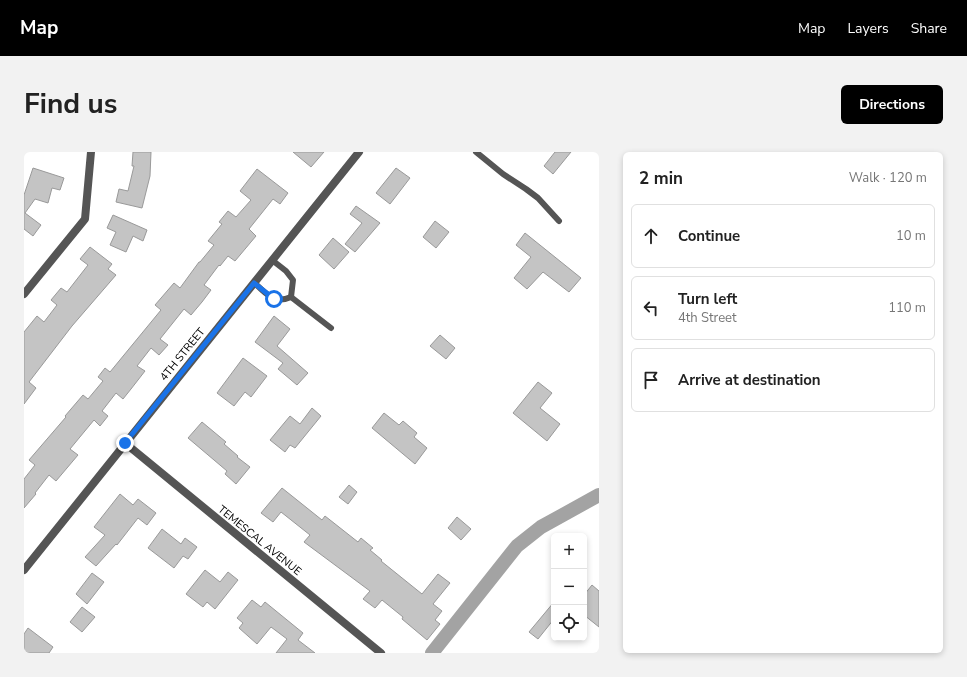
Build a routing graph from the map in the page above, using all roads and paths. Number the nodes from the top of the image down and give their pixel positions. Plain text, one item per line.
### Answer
1 (91, 152) edge
2 (359, 152) edge
3 (476, 152) edge
4 (559, 221) dead end
5 (272, 260) junction
6 (254, 283) junction
7 (24, 294) edge
8 (291, 297) junction
9 (331, 328) dead end
10 (125, 443) junction
11 (24, 570) edge
12 (381, 653) edge

1 - 7 street
2 - 5 street, 4TH STREET
3 - 4 lane
5 - 6 street, 4TH STREET
5 - 8 lane
6 - 8 lane
6 - 10 street, 4TH STREET
8 - 9 lane
10 - 11 street, 4TH STREET
10 - 12 street, TEMESCAL AVENUE

